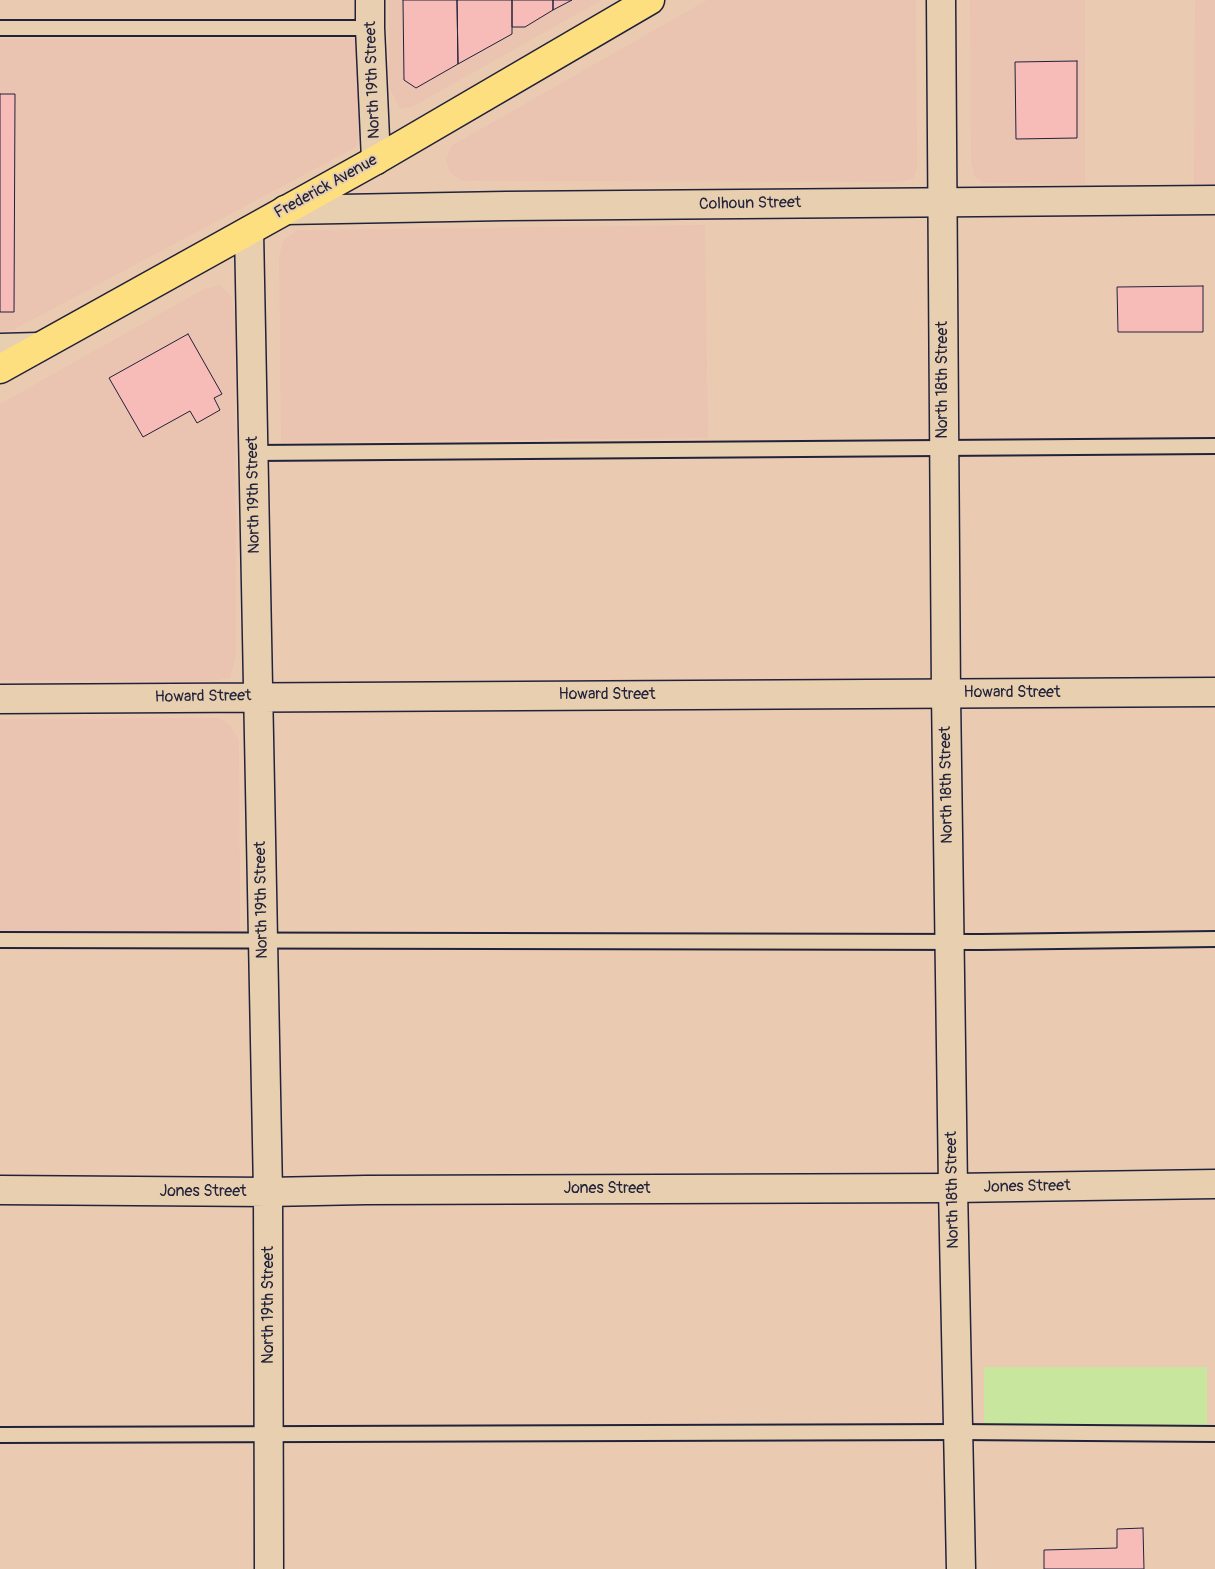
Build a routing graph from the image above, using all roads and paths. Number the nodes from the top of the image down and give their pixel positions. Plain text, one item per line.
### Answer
1 (370, 0) edge
2 (650, 0) edge
3 (940, 0) edge
4 (0, 28) edge
5 (370, 28) junction
6 (376, 160) junction
7 (1215, 200) edge
8 (941, 202) junction
9 (285, 210) junction
10 (250, 231) junction
11 (0, 348) edge
12 (38, 348) junction
13 (0, 369) edge
14 (1215, 446) edge
15 (943, 449) junction
16 (253, 453) junction
17 (1215, 692) edge
18 (946, 694) junction
19 (259, 696) junction
20 (0, 699) edge
21 (1215, 939) edge
22 (0, 940) edge
23 (262, 941) junction
24 (950, 941) junction
25 (1215, 1184) edge
26 (953, 1188) junction
27 (0, 1190) edge
28 (268, 1192) junction
29 (959, 1432) junction
30 (269, 1434) junction
31 (1215, 1434) edge
32 (0, 1435) edge
33 (269, 1569) edge
34 (961, 1569) edge

1 - 5 street, North 19th Street
2 - 6 main road, Frederick Avenue
3 - 8 street, North 18th Street
4 - 5 lane
5 - 6 street, North 19th Street
6 - 9 main road, Frederick Avenue
7 - 8 street, Colhoun Street
8 - 9 street, Colhoun Street
8 - 15 street, North 18th Street
9 - 10 main road, Frederick Avenue
10 - 12 main road, Frederick Avenue
10 - 16 street, North 19th Street
11 - 12 street
12 - 13 main road, Frederick Avenue
14 - 15 lane
15 - 16 lane
15 - 18 street, North 18th Street
16 - 19 street, North 19th Street
17 - 18 street, Howard Street
18 - 19 street, Howard Street
18 - 24 street, North 18th Street
19 - 20 street, Howard Street
19 - 23 street, North 19th Street
21 - 24 lane
22 - 23 lane
23 - 24 lane
23 - 28 street, North 19th Street
24 - 26 street, North 18th Street
25 - 26 street, Jones Street
26 - 28 street, Jones Street
26 - 29 street, North 18th Street
27 - 28 street, Jones Street
28 - 30 street, North 19th Street
29 - 30 lane
29 - 31 lane
29 - 34 street, North 18th Street
30 - 32 lane
30 - 33 street, North 19th Street

